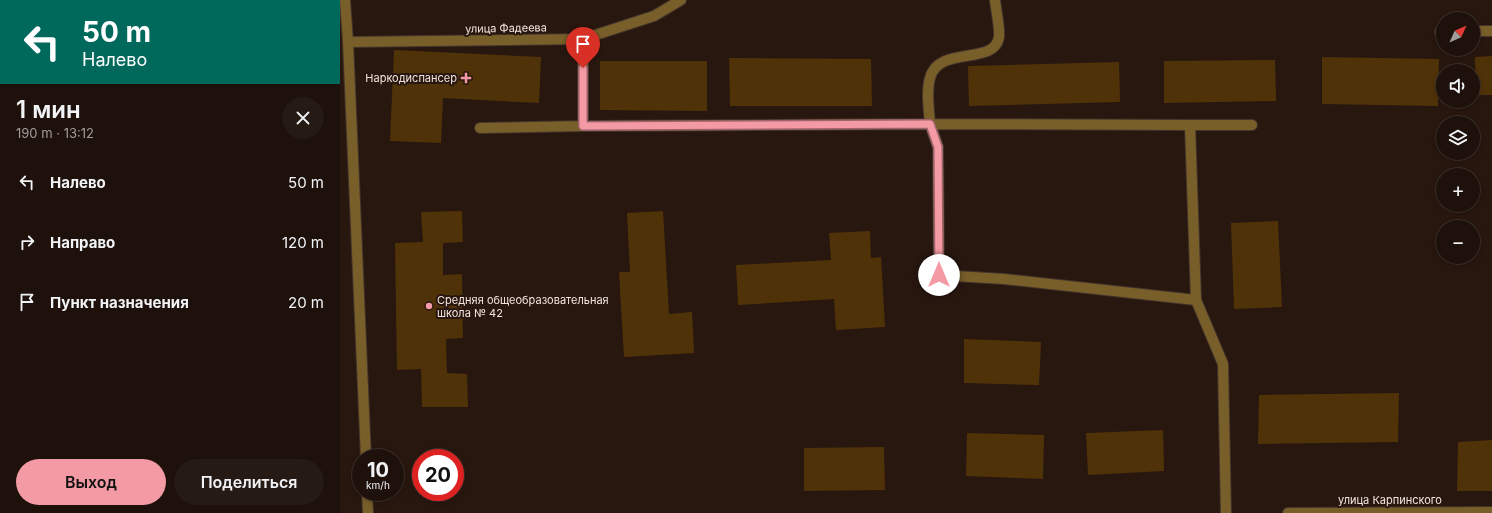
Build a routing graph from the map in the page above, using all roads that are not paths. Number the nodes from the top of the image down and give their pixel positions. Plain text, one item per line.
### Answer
1 (345, 0) edge
2 (681, 0) edge
3 (995, 0) edge
4 (1480, 31) edge
5 (1492, 31) edge
6 (583, 39) junction
7 (348, 42) junction
8 (930, 124) junction
9 (1190, 125) junction
10 (1252, 125) dead end
11 (583, 126) junction
12 (480, 128) dead end
13 (1196, 300) junction
14 (366, 449) edge
15 (367, 501) edge
16 (1492, 512) edge
17 (368, 513) edge
18 (1226, 513) edge
19 (1288, 513) edge

1 - 7 street
2 - 6 street, улица Фадеева
3 - 8 street
4 - 5 street
6 - 7 street, улица Фадеева
6 - 11 street
7 - 14 street
8 - 9 street
8 - 11 street
8 - 13 street
9 - 10 street
9 - 13 street
11 - 12 street
13 - 18 street
15 - 17 street
16 - 19 street, улица Карпинского

